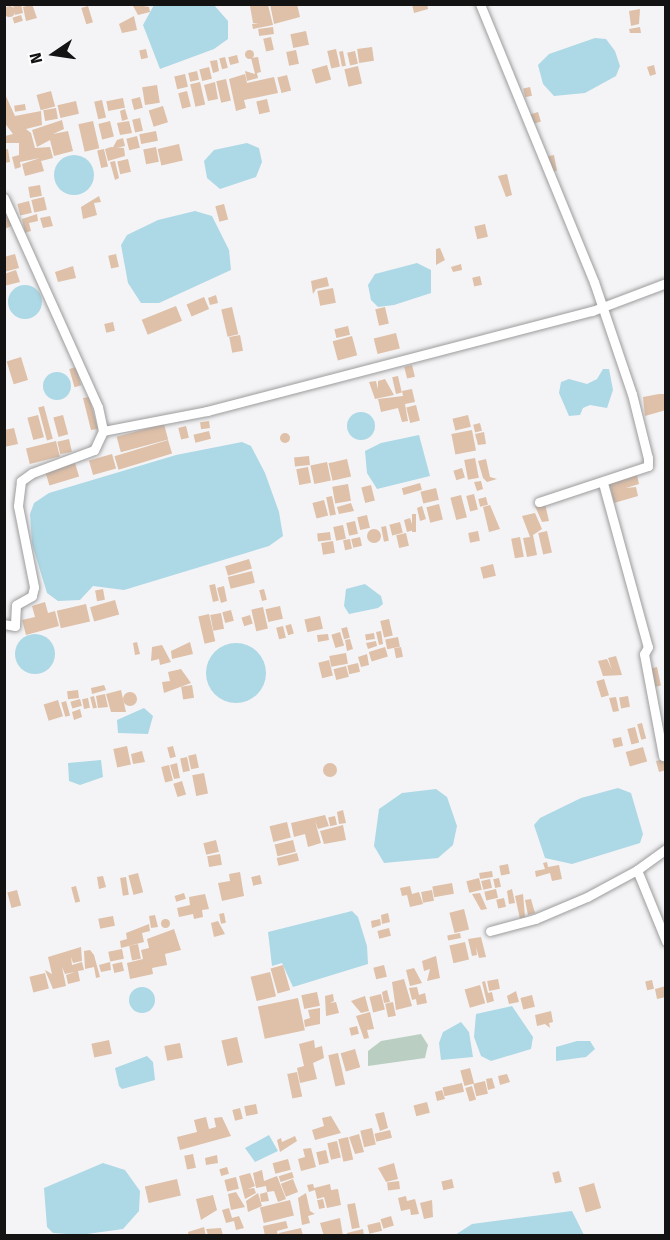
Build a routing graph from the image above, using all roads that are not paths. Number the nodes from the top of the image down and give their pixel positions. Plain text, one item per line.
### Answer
1 (480, 4) edge
2 (4, 198) edge
3 (666, 283) edge
4 (602, 308) junction
5 (104, 431) junction
6 (603, 483) junction
7 (539, 502) dead end
8 (4, 624) edge
9 (663, 756) dead end
10 (666, 849) edge
11 (637, 870) junction
12 (490, 931) dead end
13 (666, 941) edge

1 - 4 street
2 - 5 street
3 - 4 street
4 - 5 street
4 - 6 street
5 - 8 street
6 - 7 street
6 - 9 street
10 - 11 street
11 - 12 street
11 - 13 street

